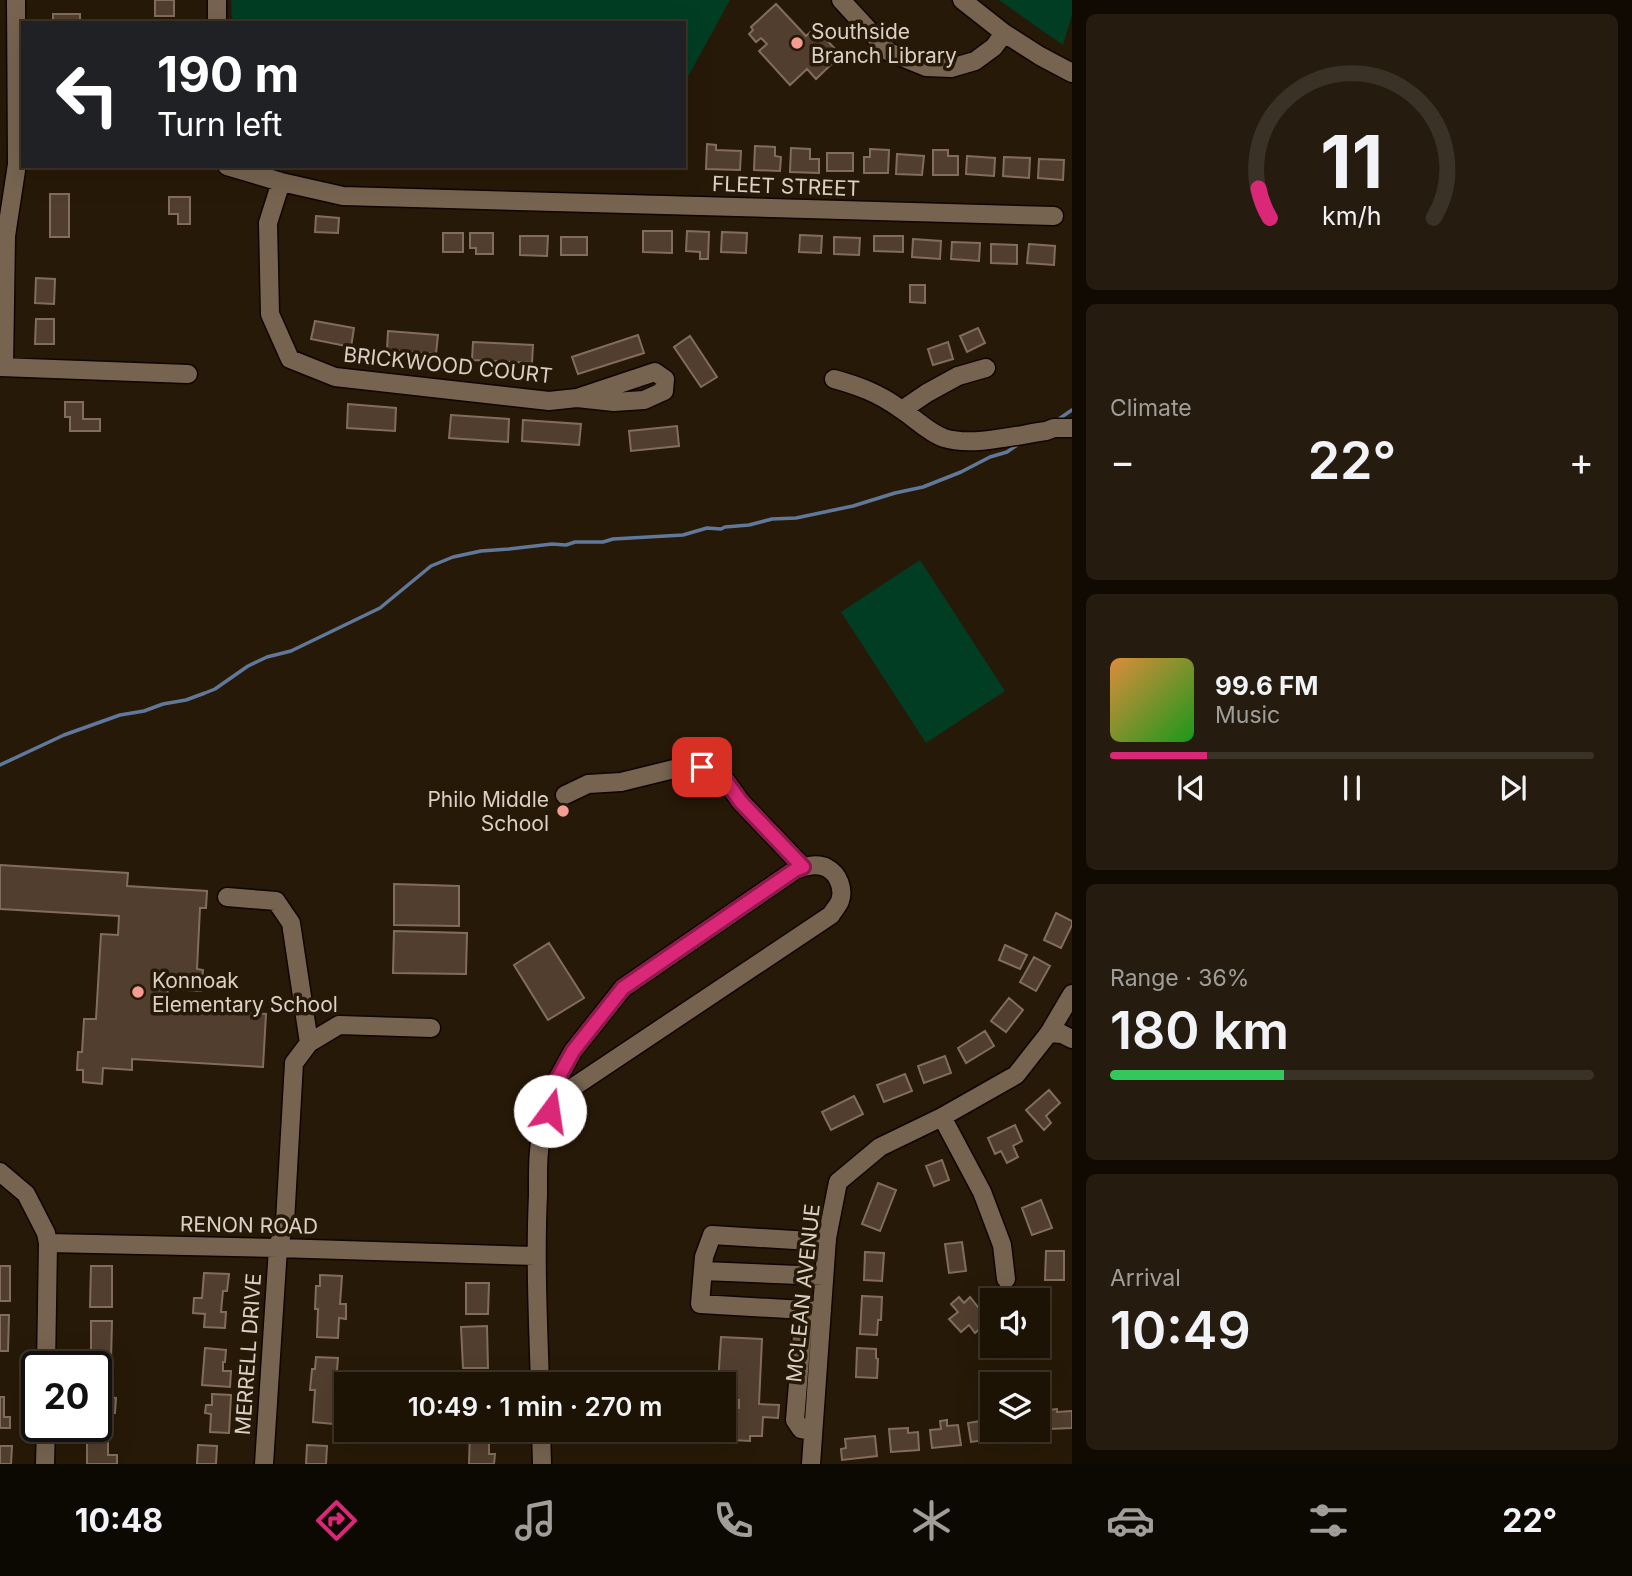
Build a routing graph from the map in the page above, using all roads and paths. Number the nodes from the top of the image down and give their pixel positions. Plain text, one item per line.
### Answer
1 (16, 0) edge
2 (217, 0) edge
3 (841, 0) edge
4 (962, 0) edge
5 (217, 21) edge
6 (1004, 33) junction
7 (1072, 73) edge
8 (20, 164) edge
9 (234, 168) edge
10 (281, 182) junction
11 (1054, 216) dead end
12 (2, 367) edge
13 (986, 368) dead end
14 (188, 374) dead end
15 (834, 379) dead end
16 (577, 398) dead end
17 (902, 410) junction
18 (1072, 428) edge
19 (565, 795) dead end
20 (803, 867) junction
21 (227, 897) dead end
22 (1072, 994) edge
23 (431, 1028) dead end
24 (1049, 1033) junction
25 (1072, 1039) edge
26 (310, 1042) junction
27 (550, 1111) junction
28 (942, 1117) junction
29 (0, 1172) edge
30 (827, 1242) junction
31 (47, 1243) junction
32 (278, 1248) junction
33 (536, 1256) junction
34 (703, 1271) junction
35 (824, 1276) junction
36 (1006, 1279) dead end
37 (813, 1310) junction
38 (46, 1351) edge
39 (540, 1372) edge
40 (46, 1442) edge
41 (541, 1442) edge
42 (46, 1464) edge
43 (264, 1464) edge
44 (542, 1464) edge
45 (811, 1464) edge

1 - 8 street
2 - 5 street
3 - 6 street
4 - 6 street
6 - 7 street
8 - 12 street
9 - 10 street, FLEET STREET
10 - 11 street, FLEET STREET
10 - 16 street, BRICKWOOD COURT
12 - 14 street
13 - 17 street
15 - 17 street
17 - 18 street
19 - 20 street
20 - 27 street
20 - 27 street
21 - 26 street
22 - 24 street, MCLEAN AVENUE
23 - 26 street
24 - 25 street
24 - 28 street, MCLEAN AVENUE
26 - 32 street, MERRELL DRIVE
27 - 33 street
28 - 30 street, MCLEAN AVENUE
28 - 36 street
29 - 31 street
30 - 34 street
30 - 35 street, MCLEAN AVENUE
31 - 32 street, RENON ROAD
31 - 38 street
32 - 33 street, RENON ROAD
32 - 43 street, MERRELL DRIVE
33 - 39 street
34 - 35 street
34 - 37 street
35 - 37 street, MCLEAN AVENUE
37 - 45 street, MCLEAN AVENUE
40 - 42 street
41 - 44 street

